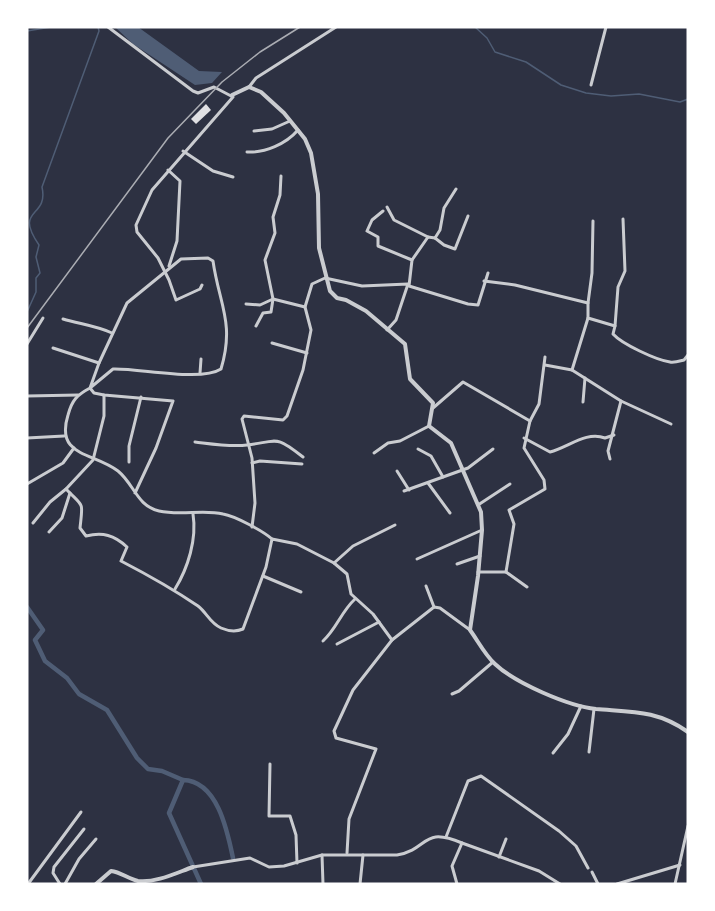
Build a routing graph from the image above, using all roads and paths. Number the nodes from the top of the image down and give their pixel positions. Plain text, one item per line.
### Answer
1 (108, 27) edge
2 (336, 27) edge
3 (606, 27) edge
4 (591, 85) dead end
5 (249, 87) junction
6 (232, 95) junction
7 (290, 121) junction
8 (298, 130) junction
9 (254, 131) dead end
10 (183, 151) junction
11 (247, 152) dead end
12 (168, 170) junction
13 (281, 176) dead end
14 (233, 177) dead end
15 (456, 189) dead end
16 (387, 207) dead end
17 (383, 211) dead end
18 (468, 216) dead end
19 (623, 219) dead end
20 (593, 221) dead end
21 (428, 237) junction
22 (435, 238) junction
23 (412, 260) junction
24 (169, 266) junction
25 (163, 272) junction
26 (488, 273) dead end
27 (325, 278) junction
28 (484, 281) junction
29 (408, 284) junction
30 (202, 285) dead end
31 (273, 299) junction
32 (588, 303) junction
33 (246, 304) dead end
34 (305, 307) junction
35 (43, 318) dead end
36 (588, 318) junction
37 (63, 319) dead end
38 (256, 326) dead end
39 (615, 326) junction
40 (387, 331) junction
41 (112, 333) junction
42 (272, 343) dead end
43 (27, 344) edge
44 (53, 348) dead end
45 (307, 353) junction
46 (688, 355) edge
47 (545, 357) dead end
48 (201, 358) dead end
49 (99, 363) junction
50 (545, 365) junction
51 (572, 370) junction
52 (200, 373) junction
53 (585, 378) junction
54 (90, 388) junction
55 (78, 395) junction
56 (104, 395) junction
57 (27, 396) edge
58 (141, 397) junction
59 (621, 401) junction
60 (584, 402) dead end
61 (433, 408) junction
62 (530, 422) junction
63 (671, 424) dead end
64 (429, 426) junction
65 (614, 435) junction
66 (64, 436) junction
67 (27, 438) edge
68 (525, 438) junction
69 (195, 442) dead end
70 (248, 445) junction
71 (74, 448) junction
72 (418, 449) dead end
73 (493, 449) dead end
74 (374, 453) dead end
75 (303, 457) dead end
76 (610, 459) dead end
77 (93, 460) junction
78 (129, 462) dead end
79 (252, 464) junction
80 (302, 464) dead end
81 (462, 470) junction
82 (397, 471) dead end
83 (443, 477) junction
84 (428, 483) junction
85 (27, 484) edge
86 (510, 484) dead end
87 (66, 489) junction
88 (409, 490) junction
89 (404, 491) dead end
90 (70, 493) junction
91 (135, 494) junction
92 (478, 505) junction
93 (450, 513) dead end
94 (193, 514) junction
95 (33, 523) dead end
96 (395, 525) dead end
97 (252, 527) junction
98 (482, 530) junction
99 (49, 532) dead end
100 (272, 539) junction
101 (480, 556) junction
102 (417, 559) dead end
103 (334, 562) junction
104 (457, 564) dead end
105 (478, 572) junction
106 (506, 572) junction
107 (263, 576) junction
108 (426, 585) dead end
109 (527, 587) dead end
110 (173, 589) junction
111 (301, 592) dead end
112 (355, 599) junction
113 (434, 607) junction
114 (379, 622) junction
115 (470, 630) junction
116 (392, 640) junction
117 (323, 641) dead end
118 (337, 644) dead end
119 (493, 662) junction
120 (452, 694) dead end
121 (581, 706) junction
122 (594, 709) junction
123 (688, 732) edge
124 (590, 752) dead end
125 (552, 753) dead end
126 (270, 764) dead end
127 (81, 813) dead end
128 (688, 826) edge
129 (84, 829) dead end
130 (446, 837) junction
131 (96, 839) dead end
132 (506, 839) dead end
133 (462, 843) junction
134 (347, 853) junction
135 (322, 855) junction
136 (363, 855) junction
137 (499, 857) junction
138 (297, 863) junction
139 (681, 865) junction
140 (193, 867) joint
141 (588, 868) dead end
142 (592, 872) dead end
143 (596, 883) edge
144 (28, 884) edge
145 (60, 884) edge
146 (65, 884) edge
147 (96, 884) edge
148 (323, 884) edge
149 (360, 884) edge
150 (457, 884) edge
151 (560, 884) edge
152 (617, 884) edge
153 (675, 884) edge

1 - 6 street
2 - 5 street
3 - 4 street
5 - 6 street
5 - 7 street
6 - 10 street
7 - 8 street
7 - 9 street
8 - 11 street
8 - 27 street
10 - 12 street
10 - 14 street
12 - 24 street
12 - 25 street
13 - 31 street
15 - 22 street
16 - 21 street
17 - 23 street
18 - 22 street
19 - 39 street
20 - 32 street
21 - 22 street
21 - 23 street
23 - 29 street
24 - 25 street
24 - 52 street
25 - 30 street
25 - 41 street
26 - 28 street
27 - 29 street
27 - 34 street
27 - 40 street
28 - 29 street
28 - 32 street
29 - 40 street
31 - 33 street
31 - 34 street
31 - 38 street
32 - 36 street
34 - 45 street
35 - 43 street
36 - 39 street
36 - 51 street
37 - 41 street
39 - 46 street
40 - 61 street
41 - 49 street
42 - 45 street
44 - 49 street
45 - 70 street
47 - 50 street
48 - 52 street
49 - 54 street
50 - 51 street
50 - 62 street
51 - 53 street
52 - 54 street
53 - 59 street
53 - 60 street
54 - 55 street
54 - 56 street
55 - 57 street
55 - 66 street
56 - 58 street
56 - 77 street
58 - 78 street
58 - 91 street
59 - 63 street
59 - 65 street
61 - 62 street
61 - 64 street
62 - 68 street
64 - 74 street
64 - 81 street
65 - 68 street
65 - 76 street
66 - 67 street
66 - 71 street
68 - 106 street
69 - 70 street
70 - 75 street
70 - 79 street
71 - 77 street
71 - 85 street
72 - 83 street
73 - 81 street
77 - 87 street
77 - 91 street
79 - 80 street
79 - 97 street
81 - 83 street
81 - 92 street
82 - 88 street
83 - 84 street
84 - 88 street
84 - 93 street
86 - 92 street
87 - 90 street
87 - 95 street
88 - 89 street
90 - 99 street
90 - 110 street
91 - 94 street
92 - 98 street
94 - 97 street
94 - 110 street
96 - 103 street
97 - 100 street
98 - 101 street
98 - 102 street
100 - 103 street
100 - 107 street
101 - 104 street
101 - 105 street
103 - 112 street
105 - 106 street
105 - 115 street
106 - 109 street
107 - 110 street
107 - 111 street
108 - 113 street
112 - 114 street
112 - 117 street
113 - 115 street
113 - 116 street
114 - 116 street
114 - 118 street
115 - 119 street
116 - 134 street
119 - 120 street
119 - 121 street
121 - 122 street
121 - 125 street
122 - 123 street
122 - 124 street
126 - 138 street
127 - 144 street
128 - 139 street
129 - 145 street
130 - 133 street
130 - 136 street
130 - 141 street
131 - 146 street
132 - 137 street
133 - 137 street
133 - 150 street
134 - 135 street
134 - 136 street
135 - 138 street
135 - 148 street
136 - 149 street
137 - 151 street
138 - 140 street
139 - 152 street
139 - 153 street
140 - 147 street
142 - 143 street

